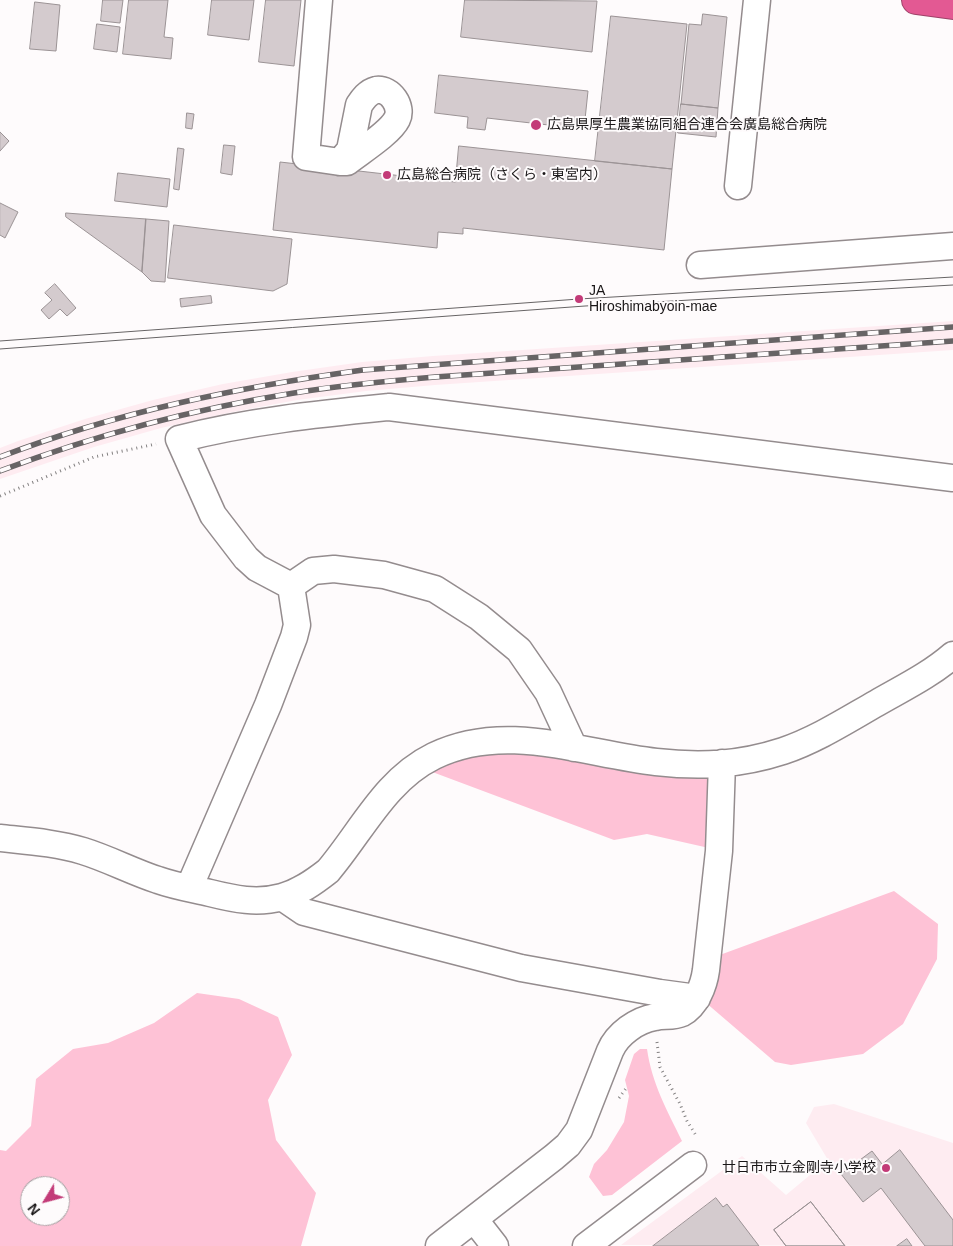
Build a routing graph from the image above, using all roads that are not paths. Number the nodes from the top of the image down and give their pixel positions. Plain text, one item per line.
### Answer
1 (319, 0) edge
2 (757, 0) edge
3 (916, 0) edge
4 (953, 5) edge
5 (340, 162) dead end
6 (738, 186) dead end
7 (953, 246) edge
8 (700, 265) dead end
9 (953, 478) edge
10 (291, 586) junction
11 (953, 654) edge
12 (574, 748) junction
13 (722, 763) junction
14 (0, 838) edge
15 (189, 888) junction
16 (282, 897) junction
17 (696, 998) junction
18 (693, 1165) dead end
19 (474, 1219) junction
20 (595, 1243) edge
21 (439, 1246) edge
22 (495, 1246) edge

1 - 5 street
2 - 6 street
3 - 4 highway
7 - 8 street
9 - 10 street
10 - 12 street
10 - 15 street
11 - 13 street
12 - 13 street
12 - 16 street
13 - 17 street
14 - 15 street
15 - 16 street
16 - 17 street
17 - 19 street
18 - 20 street
19 - 21 street
19 - 22 street

